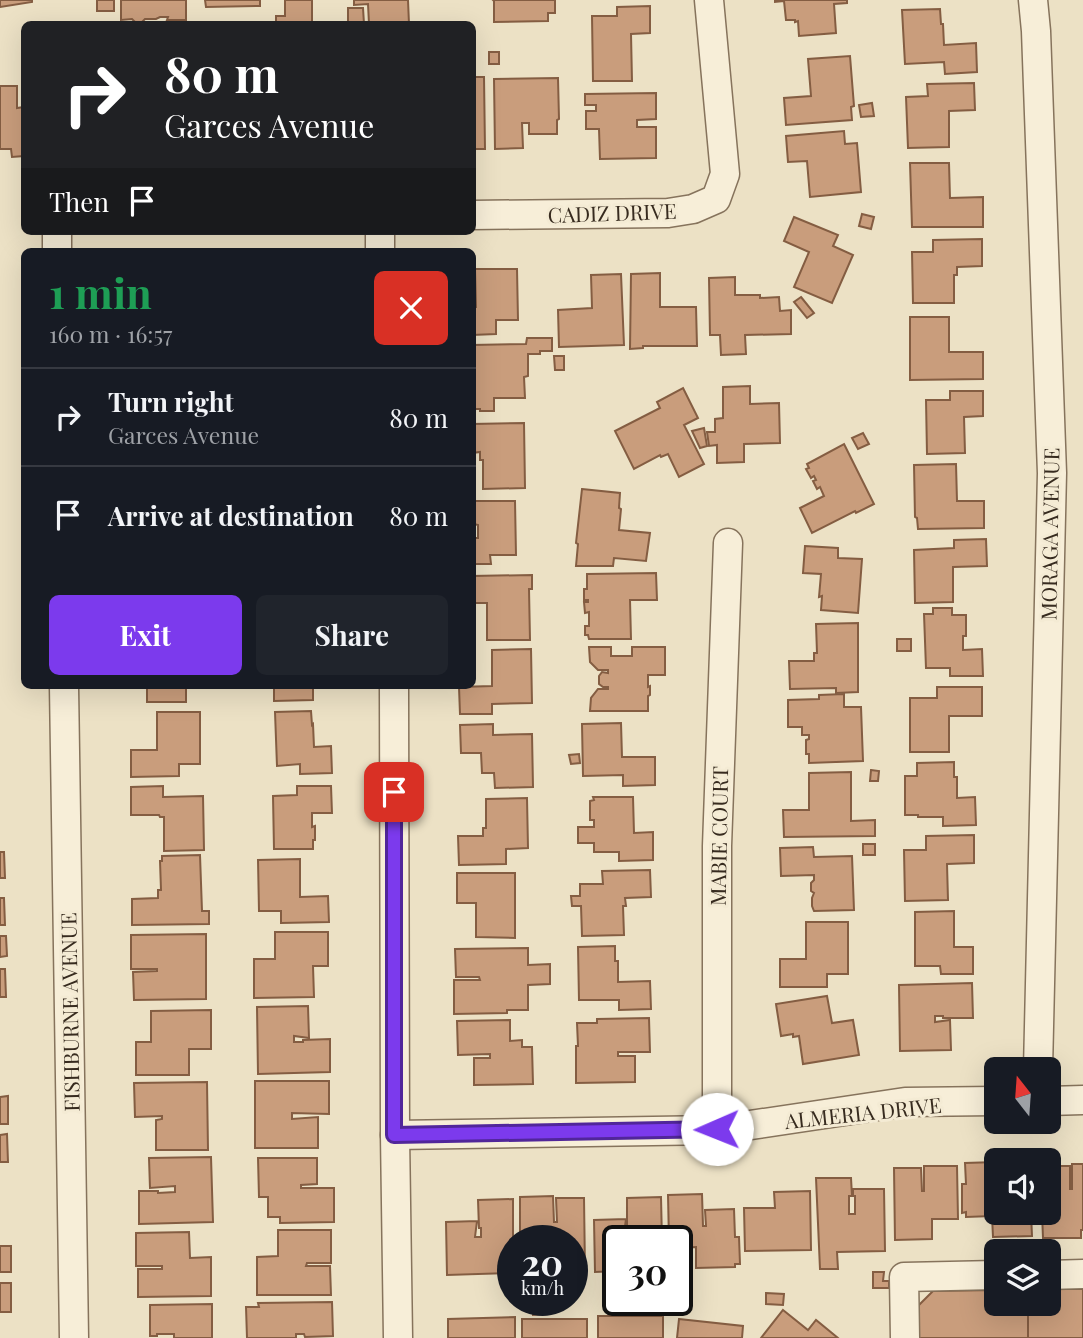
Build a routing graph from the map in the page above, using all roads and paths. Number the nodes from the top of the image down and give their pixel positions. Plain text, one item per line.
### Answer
1 (709, 0) edge
2 (1033, 0) edge
3 (476, 215) edge
4 (728, 543) dead end
5 (64, 689) edge
6 (394, 689) edge
7 (1038, 1057) edge
8 (1083, 1100) edge
9 (984, 1101) edge
10 (1061, 1101) edge
11 (717, 1129) junction
12 (394, 1135) junction
13 (1083, 1274) edge
14 (984, 1275) edge
15 (1061, 1275) edge
16 (74, 1338) edge
17 (398, 1338) edge
18 (905, 1338) edge

1 - 3 street, CADIZ DRIVE
2 - 7 street, MORAGA AVENUE
4 - 11 street, MABIE COURT
5 - 16 street, FISHBURNE AVENUE
6 - 12 street
8 - 10 street
9 - 11 street, ALMERIA DRIVE
11 - 12 street, ALMERIA DRIVE
12 - 17 street
13 - 15 street
14 - 18 street

